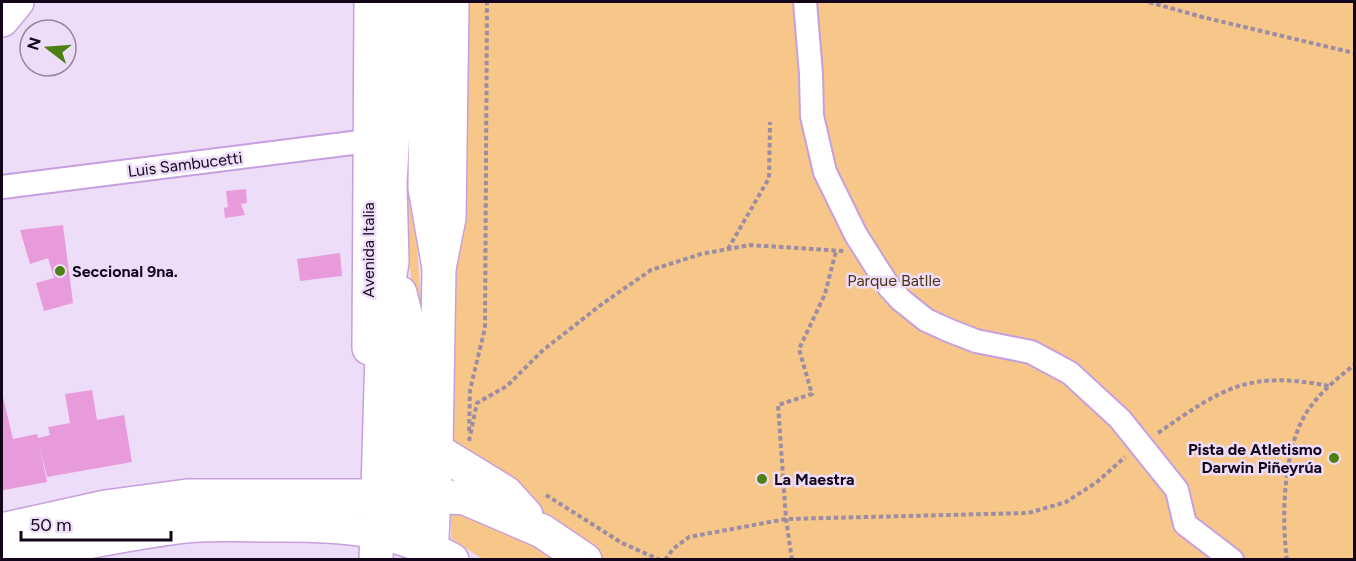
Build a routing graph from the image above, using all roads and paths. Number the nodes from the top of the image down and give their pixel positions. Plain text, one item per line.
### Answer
1 (17, 2) edge
2 (371, 2) edge
3 (400, 2) edge
4 (427, 2) edge
5 (452, 2) edge
6 (487, 2) edge
7 (805, 2) edge
8 (1149, 2) edge
9 (2, 20) edge
10 (1354, 53) edge
11 (770, 122) dead end
12 (368, 141) junction
13 (2, 187) edge
14 (728, 249) junction
15 (836, 250) junction
16 (868, 252) junction
17 (439, 268) junction
18 (1354, 365) edge
19 (1329, 386) junction
20 (469, 439) junction
21 (1139, 445) junction
22 (476, 446) dead end
23 (436, 450) junction
24 (541, 492) dead end
25 (405, 497) junction
26 (786, 519) junction
27 (2, 530) edge
28 (542, 531) junction
29 (375, 545) edge
30 (438, 556) edge
31 (2, 559) edge
32 (585, 560) edge
33 (660, 560) edge
34 (665, 560) edge
35 (792, 560) edge
36 (1232, 560) edge
37 (1287, 560) edge

1 - 9 street
2 - 12 street, Avenida Italia
3 - 25 street, Avenida Italia
4 - 17 street, Avenida Italia
5 - 17 street, Avenida Italia
6 - 20 path
7 - 16 street
8 - 10 path
11 - 14 path
12 - 13 street, Luis Sambucetti
12 - 25 street, Avenida Italia
14 - 15 path
14 - 20 path
15 - 16 path
15 - 26 path
16 - 21 street
17 - 23 street, Avenida Italia
18 - 19 path
19 - 21 path
19 - 37 path
20 - 22 path
21 - 26 path
21 - 36 street
23 - 25 street, Avenida Italia
23 - 28 street
24 - 33 path
25 - 27 street
25 - 28 street
25 - 29 street, Avenida Italia
25 - 30 street
26 - 34 path
26 - 35 path
28 - 32 street
29 - 30 street
29 - 31 street

